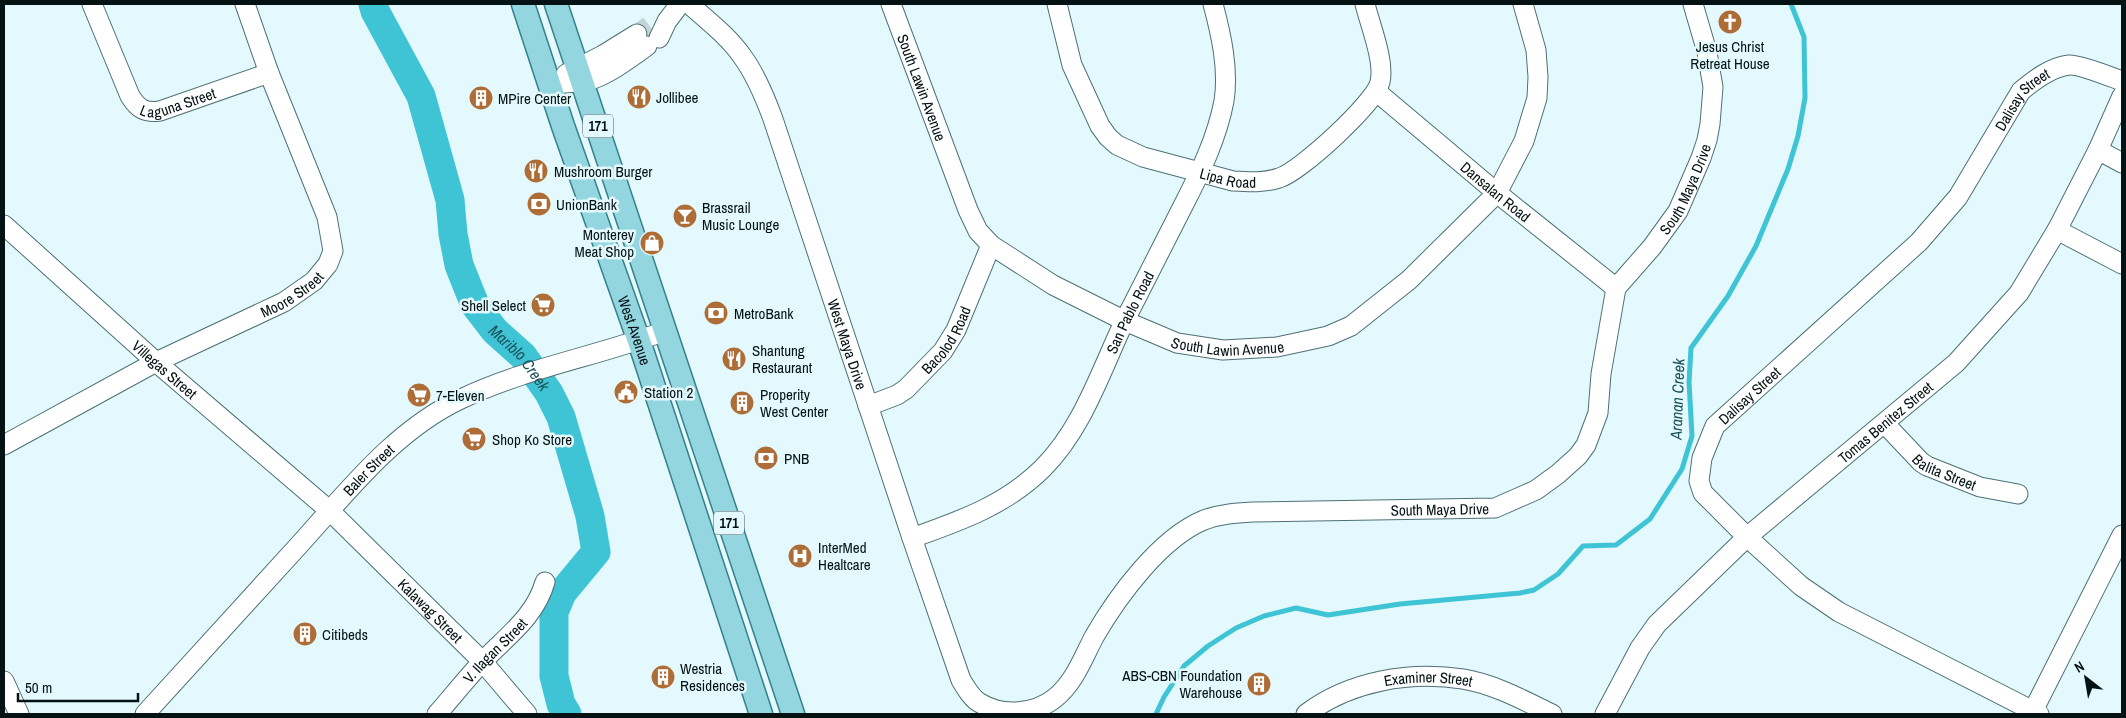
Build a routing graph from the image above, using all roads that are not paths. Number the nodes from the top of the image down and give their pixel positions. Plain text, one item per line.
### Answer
1 (92, 4) edge
2 (245, 4) edge
3 (524, 4) edge
4 (556, 4) edge
5 (680, 4) edge
6 (689, 4) edge
7 (891, 4) edge
8 (1056, 4) edge
9 (1213, 4) edge
10 (1365, 4) edge
11 (1523, 4) edge
12 (1693, 4) edge
13 (269, 73) junction
14 (580, 74) junction
15 (2122, 81) edge
16 (550, 84) junction
17 (1377, 92) junction
18 (2122, 96) edge
19 (2098, 150) junction
20 (2122, 163) edge
21 (1200, 172) junction
22 (1497, 194) junction
23 (4, 225) edge
24 (2057, 230) junction
25 (991, 245) junction
26 (2122, 264) edge
27 (1616, 288) junction
28 (1125, 321) junction
29 (665, 331) junction
30 (639, 341) junction
31 (156, 362) junction
32 (868, 406) junction
33 (1885, 424) junction
34 (4, 446) edge
35 (2018, 494) dead end
36 (330, 511) junction
37 (2122, 535) edge
38 (1747, 537) junction
39 (912, 538) junction
40 (545, 582) dead end
41 (482, 661) junction
42 (4, 681) edge
43 (979, 703) joint
44 (2036, 712) edge
45 (19, 714) edge
46 (145, 714) edge
47 (437, 714) edge
48 (528, 714) edge
49 (761, 714) edge
50 (793, 714) edge
51 (1308, 714) edge
52 (1552, 714) edge
53 (1605, 714) edge

1 - 13 street, Laguna Street
2 - 13 street, Moore Street
3 - 16 main road, West Avenue / 171
4 - 14 main road, West Avenue / 171
5 - 14 street
6 - 32 street, West Maya Drive
7 - 25 street, South Lawin Avenue
8 - 21 street, Lipa Road
9 - 21 street, San Pablo Road
10 - 17 street
11 - 22 street, South Lawin Avenue
12 - 27 street, South Maya Drive
13 - 31 street, Moore Street
14 - 16 street
14 - 29 main road, West Avenue / 171
15 - 38 street, Dalisay Street
16 - 30 main road, West Avenue / 171
17 - 21 street, Lipa Road
17 - 22 street, Dansalan Road
18 - 19 street, Tomas Benitez Street
19 - 20 street
19 - 24 street, Tomas Benitez Street
21 - 28 street, San Pablo Road
22 - 27 street, Dansalan Road
22 - 28 street, South Lawin Avenue
23 - 31 street, Villegas Street
24 - 26 street
24 - 33 street, Tomas Benitez Street
25 - 28 street, South Lawin Avenue
25 - 32 street, Bacolod Road
27 - 43 street, South Maya Drive
28 - 39 street, San Pablo Road
29 - 30 street, Baler Street
29 - 50 main road, West Avenue / 171
30 - 36 street, Baler Street
30 - 49 main road, West Avenue / 171
31 - 34 street, Moore Street
31 - 36 street, Villegas Street
32 - 39 street, West Maya Drive
33 - 35 street, Balita Street
33 - 38 street, Tomas Benitez Street
36 - 41 street, Kalawag Street
36 - 46 street, Baler Street
37 - 44 street
38 - 44 street, Dalisay Street
38 - 53 street, Tomas Benitez Street
39 - 43 street, West Maya Drive
40 - 41 street, V. Ilagan Street
41 - 47 street, V. Ilagan Street
41 - 48 street, Kalawag Street
42 - 45 street
51 - 52 street, Examiner Street

